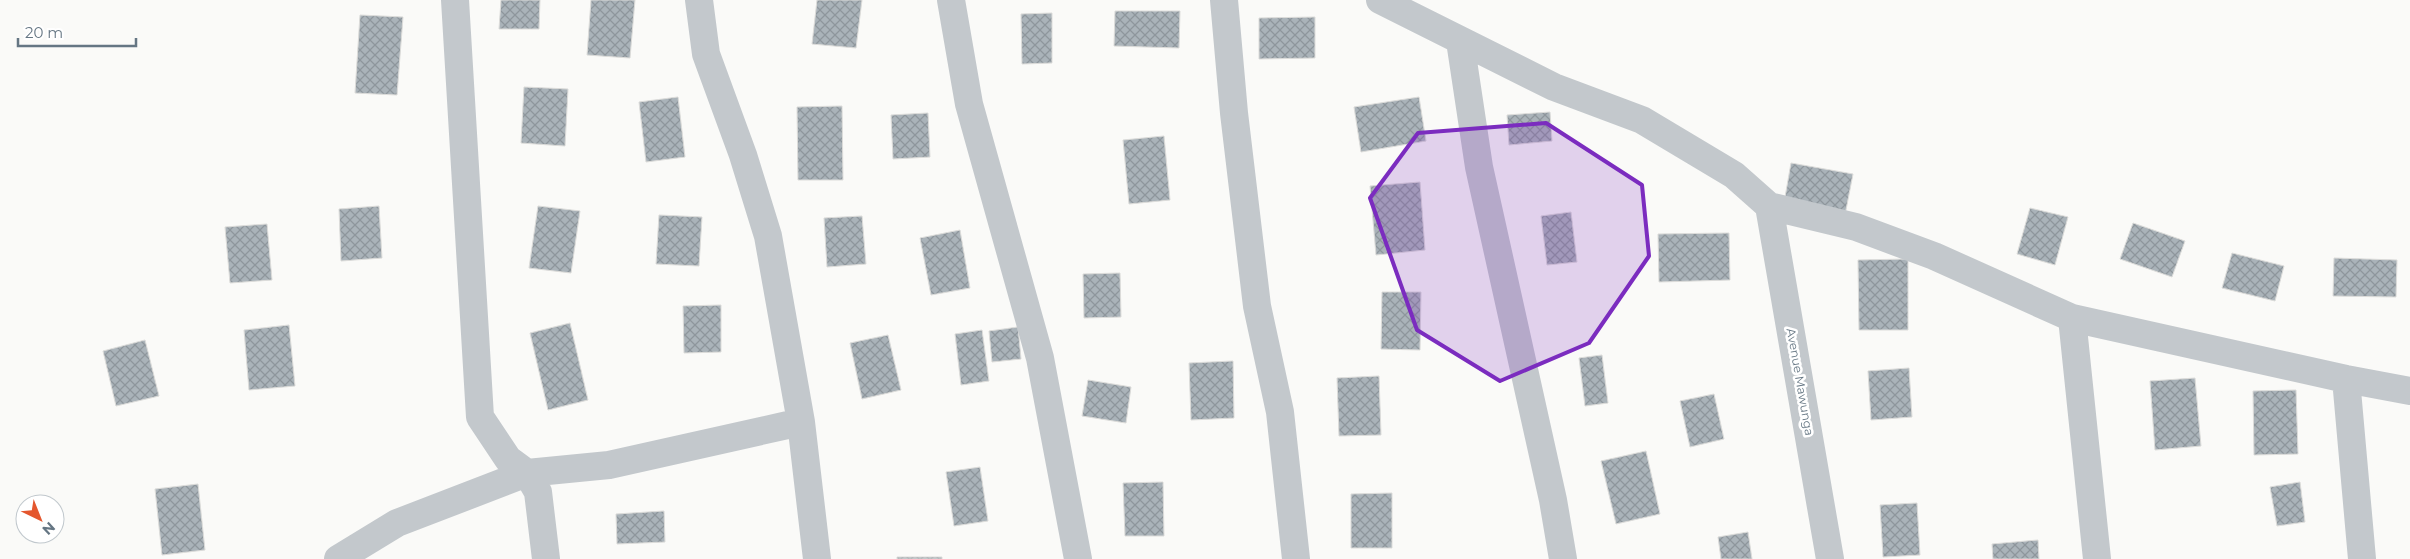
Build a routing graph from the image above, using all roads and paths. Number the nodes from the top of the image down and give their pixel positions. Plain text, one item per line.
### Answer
1 (455, 0) edge
2 (699, 0) edge
3 (951, 0) edge
4 (1224, 0) edge
5 (1380, 0) edge
6 (1460, 42) junction
7 (1769, 206) junction
8 (2072, 318) junction
9 (2346, 379) junction
10 (2410, 391) edge
11 (801, 422) junction
12 (527, 472) junction
13 (338, 559) edge
14 (546, 559) edge
15 (817, 559) edge
16 (1078, 559) edge
17 (1296, 559) edge
18 (1563, 559) edge
19 (1830, 559) edge
20 (2097, 559) edge
21 (2362, 559) edge

1 - 12 street
2 - 11 street
3 - 16 street
4 - 17 street
5 - 6 street
6 - 7 street
6 - 18 street
7 - 8 street
7 - 19 street, Avenue Mawunga
8 - 9 street
8 - 20 street
9 - 10 street
9 - 21 street
11 - 12 street
11 - 15 street
12 - 13 street
12 - 14 street

